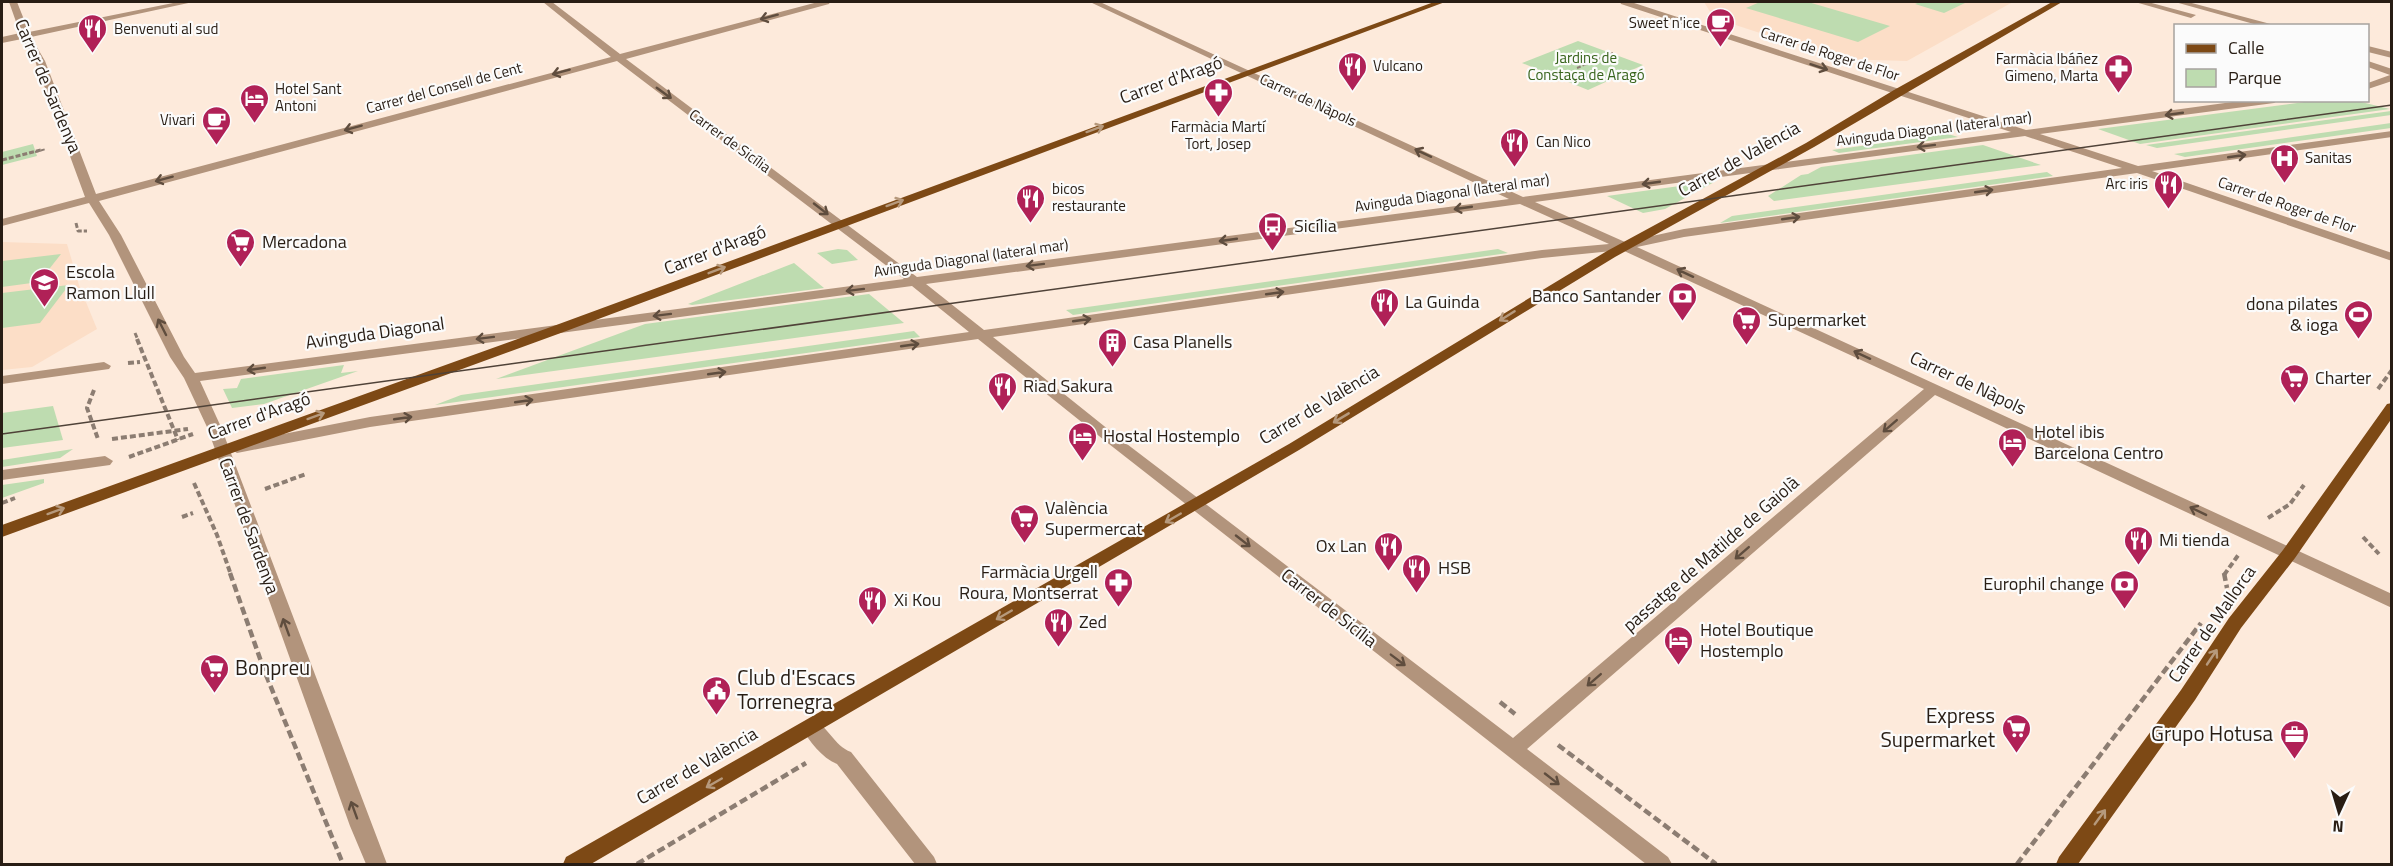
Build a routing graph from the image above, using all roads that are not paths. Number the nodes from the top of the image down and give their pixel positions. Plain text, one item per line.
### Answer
1 (13, 2) edge
2 (189, 2) edge
3 (547, 2) edge
4 (826, 2) edge
5 (1094, 2) edge
6 (1441, 2) edge
7 (1624, 2) edge
8 (2058, 2) edge
9 (2139, 2) edge
10 (2179, 2) edge
11 (2225, 24) edge
12 (2266, 24) edge
13 (26, 35) junction
14 (2, 40) edge
15 (2369, 50) edge
16 (2391, 55) edge
17 (618, 57) junction
18 (2369, 65) edge
19 (1249, 72) junction
20 (2391, 73) edge
21 (2391, 78) edge
22 (2369, 86) edge
23 (1898, 92) junction
24 (2259, 102) edge
25 (2025, 134) junction
26 (2391, 134) edge
27 (1771, 167) junction
28 (2139, 170) junction
29 (92, 199) junction
30 (1521, 200) junction
31 (2, 223) edge
32 (841, 224) junction
33 (1626, 246) junction
34 (2391, 257) edge
35 (913, 282) junction
36 (564, 327) junction
37 (983, 335) junction
38 (104, 366) road end
39 (191, 378) junction
40 (2, 380) edge
41 (1934, 388) junction
42 (2391, 407) edge
43 (222, 451) junction
44 (105, 461) road end
45 (2, 475) edge
46 (1197, 504) junction
47 (2, 531) edge
48 (2289, 554) junction
49 (2391, 602) edge
50 (811, 727) junction
51 (1514, 749) junction
52 (376, 864) edge
53 (573, 864) edge
54 (927, 864) edge
55 (1661, 864) edge
56 (2066, 864) edge

1 - 13 street, Carrer de Sardenya
2 - 13 street
3 - 17 street, Carrer de Sicília
4 -> 17 street, Carrer del Consell de Cent
5 - 19 street, Carrer de Nàpols
6 - 19 main road, Carrer d'Aragó
7 -> 23 street, Carrer de Roger de Flor
8 - 23 main road, Carrer de València
9 - 11 street
10 - 12 street
13 - 14 street
13 - 29 street, Carrer de Sardenya
15 - 16 street
17 -> 29 street, Carrer del Consell de Cent
17 -> 32 street, Carrer de Sicília
18 - 20 street
30 -> 19 street, Carrer de Nàpols
32 -> 19 main road, Carrer d'Aragó
21 - 22 street
23 - 25 street, Carrer de Roger de Flor
23 - 27 main road, Carrer de València
24 -> 25 street, Avinguda Diagonal (lateral mar)
25 -> 27 street, Avinguda Diagonal (lateral mar)
25 - 28 street, Carrer de Roger de Flor
28 -> 26 street
27 -> 30 street, Avinguda Diagonal (lateral mar)
27 - 33 main road, Carrer de València
33 -> 28 street
28 - 34 street, Carrer de Roger de Flor
29 - 31 street, Carrer del Consell de Cent
39 -> 29 street, Carrer de Sardenya
30 - 33 street, Carrer de Nàpols
30 -> 35 street, Avinguda Diagonal (lateral mar)
32 - 35 street, Carrer de Sicília
36 -> 32 main road, Carrer d'Aragó
37 -> 33 street
41 -> 33 street, Carrer de Nàpols
33 -> 46 main road, Carrer de València
35 -> 36 street, Avinguda Diagonal (lateral mar)
35 - 37 street, Carrer de Sicília
36 -> 39 street, Avinguda Diagonal
43 -> 36 main road, Carrer d'Aragó
43 -> 37 street
37 - 46 street, Carrer de Sicília
38 - 40 street
39 - 43 street, Carrer de Sardenya
48 -> 41 street, Carrer de Nàpols
41 -> 51 street, passatge de Matilde de Gaiolà
42 - 48 main road, Carrer de Mallorca
47 -> 43 main road, Carrer d'Aragó
52 -> 43 street, Carrer de Sardenya
44 - 45 street
46 -> 50 main road, Carrer de València
46 -> 51 street, Carrer de Sicília
48 - 49 street, Carrer de Nàpols
56 -> 48 main road, Carrer de Mallorca
50 -> 53 main road, Carrer de València
50 - 54 street
51 -> 55 street, Carrer de Sicília

